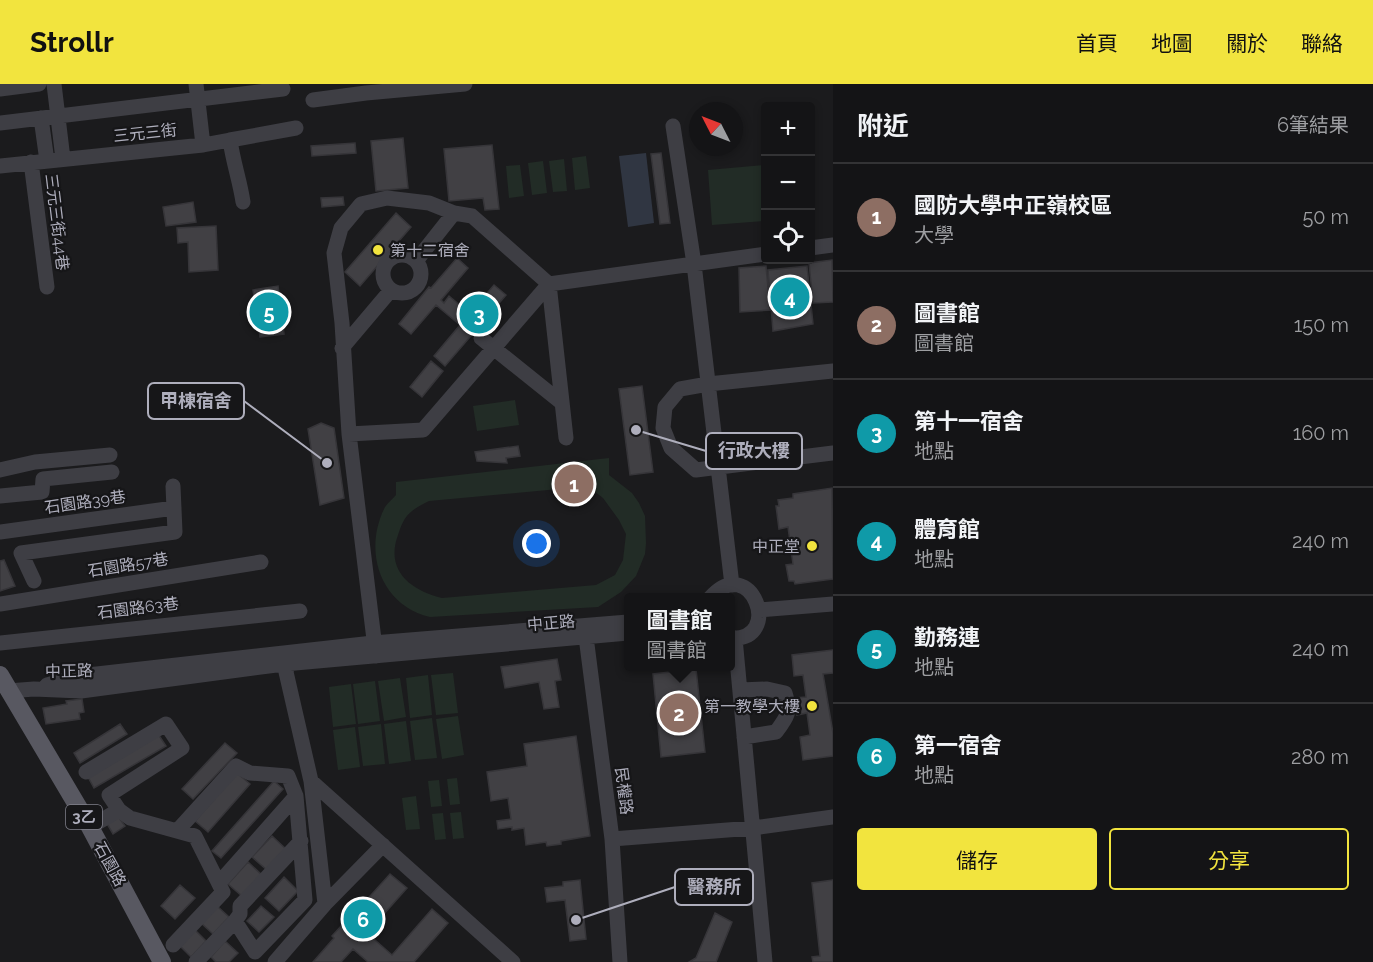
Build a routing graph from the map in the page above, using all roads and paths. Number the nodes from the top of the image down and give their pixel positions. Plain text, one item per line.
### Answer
1 (39, 84) edge
2 (54, 84) edge
3 (458, 84) edge
4 (366, 88) edge
5 (0, 89) edge
6 (283, 89) dead end
7 (197, 92) edge
8 (313, 100) dead end
9 (58, 116) junction
10 (41, 118) junction
11 (0, 123) edge
12 (673, 126) dead end
13 (296, 128) dead end
14 (230, 140) junction
15 (203, 145) junction
16 (63, 159) junction
17 (39, 161) junction
18 (0, 166) edge
19 (243, 202) dead end
20 (454, 213) junction
21 (833, 245) edge
22 (815, 247) edge
23 (761, 255) edge
24 (416, 261) junction
25 (694, 264) junction
26 (549, 284) junction
27 (47, 287) dead end
28 (391, 290) junction
29 (481, 338) dead end
30 (342, 348) junction
31 (493, 349) junction
32 (833, 371) edge
33 (708, 384) junction
34 (562, 403) junction
35 (349, 434) junction
36 (566, 438) dead end
37 (833, 453) edge
38 (110, 454) dead end
39 (718, 466) junction
40 (0, 470) edge
41 (112, 472) dead end
42 (173, 486) dead end
43 (0, 496) edge
44 (174, 508) junction
45 (0, 532) edge
46 (261, 562) dead end
47 (34, 581) dead end
48 (732, 585) junction
49 (715, 593) edge
50 (0, 604) edge
51 (833, 604) edge
52 (280, 609) dead end
53 (760, 610) junction
54 (300, 611) dead end
55 (624, 623) edge
56 (585, 632) junction
57 (624, 633) edge
58 (735, 637) edge
59 (0, 643) edge
60 (374, 650) junction
61 (291, 652) junction
62 (735, 658) edge
63 (4, 683) edge
64 (34, 689) junction
65 (740, 690) junction
66 (744, 737) junction
67 (86, 772) dead end
68 (311, 781) junction
69 (296, 796) junction
70 (118, 810) junction
71 (833, 817) edge
72 (90, 827) junction
73 (753, 828) junction
74 (177, 831) junction
75 (612, 839) junction
76 (301, 841) junction
77 (383, 845) junction
78 (221, 888) junction
79 (325, 904) junction
80 (240, 906) junction
81 (235, 921) junction
82 (173, 945) dead end
83 (251, 957) edge
84 (162, 962) edge
85 (196, 962) edge
86 (275, 962) edge
87 (513, 962) edge
88 (620, 962) edge
89 (765, 962) edge

1 - 5 street
2 - 9 street
3 - 4 street
4 - 8 street
6 - 7 street
7 - 9 street
7 - 15 street
9 - 10 street
9 - 16 street
10 - 11 street
10 - 17 street, 三元三街44巷
12 - 25 street
13 - 14 street, 三元三街
14 - 15 street, 三元三街
14 - 19 street
15 - 16 street, 三元三街
16 - 17 street, 三元三街
17 - 18 street, 三元三街
17 - 27 street, 三元三街44巷
20 - 24 street
20 - 26 street
20 - 30 street
21 - 22 street
23 - 25 street
24 - 28 street
24 - 28 street
25 - 26 street
25 - 33 street
26 - 31 street
26 - 34 street
28 - 30 street
29 - 31 street
30 - 35 street
31 - 34 street
31 - 35 street
32 - 33 street
33 - 39 street
33 - 39 street
34 - 36 street
35 - 60 street
37 - 39 street
38 - 40 street
39 - 48 street
41 - 43 street
42 - 44 street
44 - 45 street, 石園路39巷
44 - 47 street
46 - 50 street, 石園路57巷
48 - 49 street
48 - 53 street
51 - 53 street
52 - 59 street, 石園路63巷
53 - 58 street
54 - 59 street
55 - 56 street, 中正路
56 - 57 street, 中正路
56 - 60 street, 中正路
56 - 75 street, 民權路
60 - 61 street, 中正路
60 - 64 street, 中正路
61 - 64 street, 中正路
61 - 68 street
62 - 65 street
63 - 64 street
63 - 72 main road, 石園路 / 3乙
65 - 66 street
65 - 66 street
66 - 73 street
67 - 70 street
68 - 77 street
68 - 79 street
69 - 74 street
69 - 76 street
69 - 78 street
70 - 72 street
70 - 74 street
71 - 73 street
72 - 84 main road, 石園路 / 3乙
73 - 75 street
73 - 89 street
74 - 78 street
75 - 88 street, 民權路
76 - 80 street
76 - 83 street
77 - 79 street
77 - 87 street
78 - 80 street
78 - 82 street
79 - 86 street
80 - 81 street
81 - 83 street
81 - 85 street

